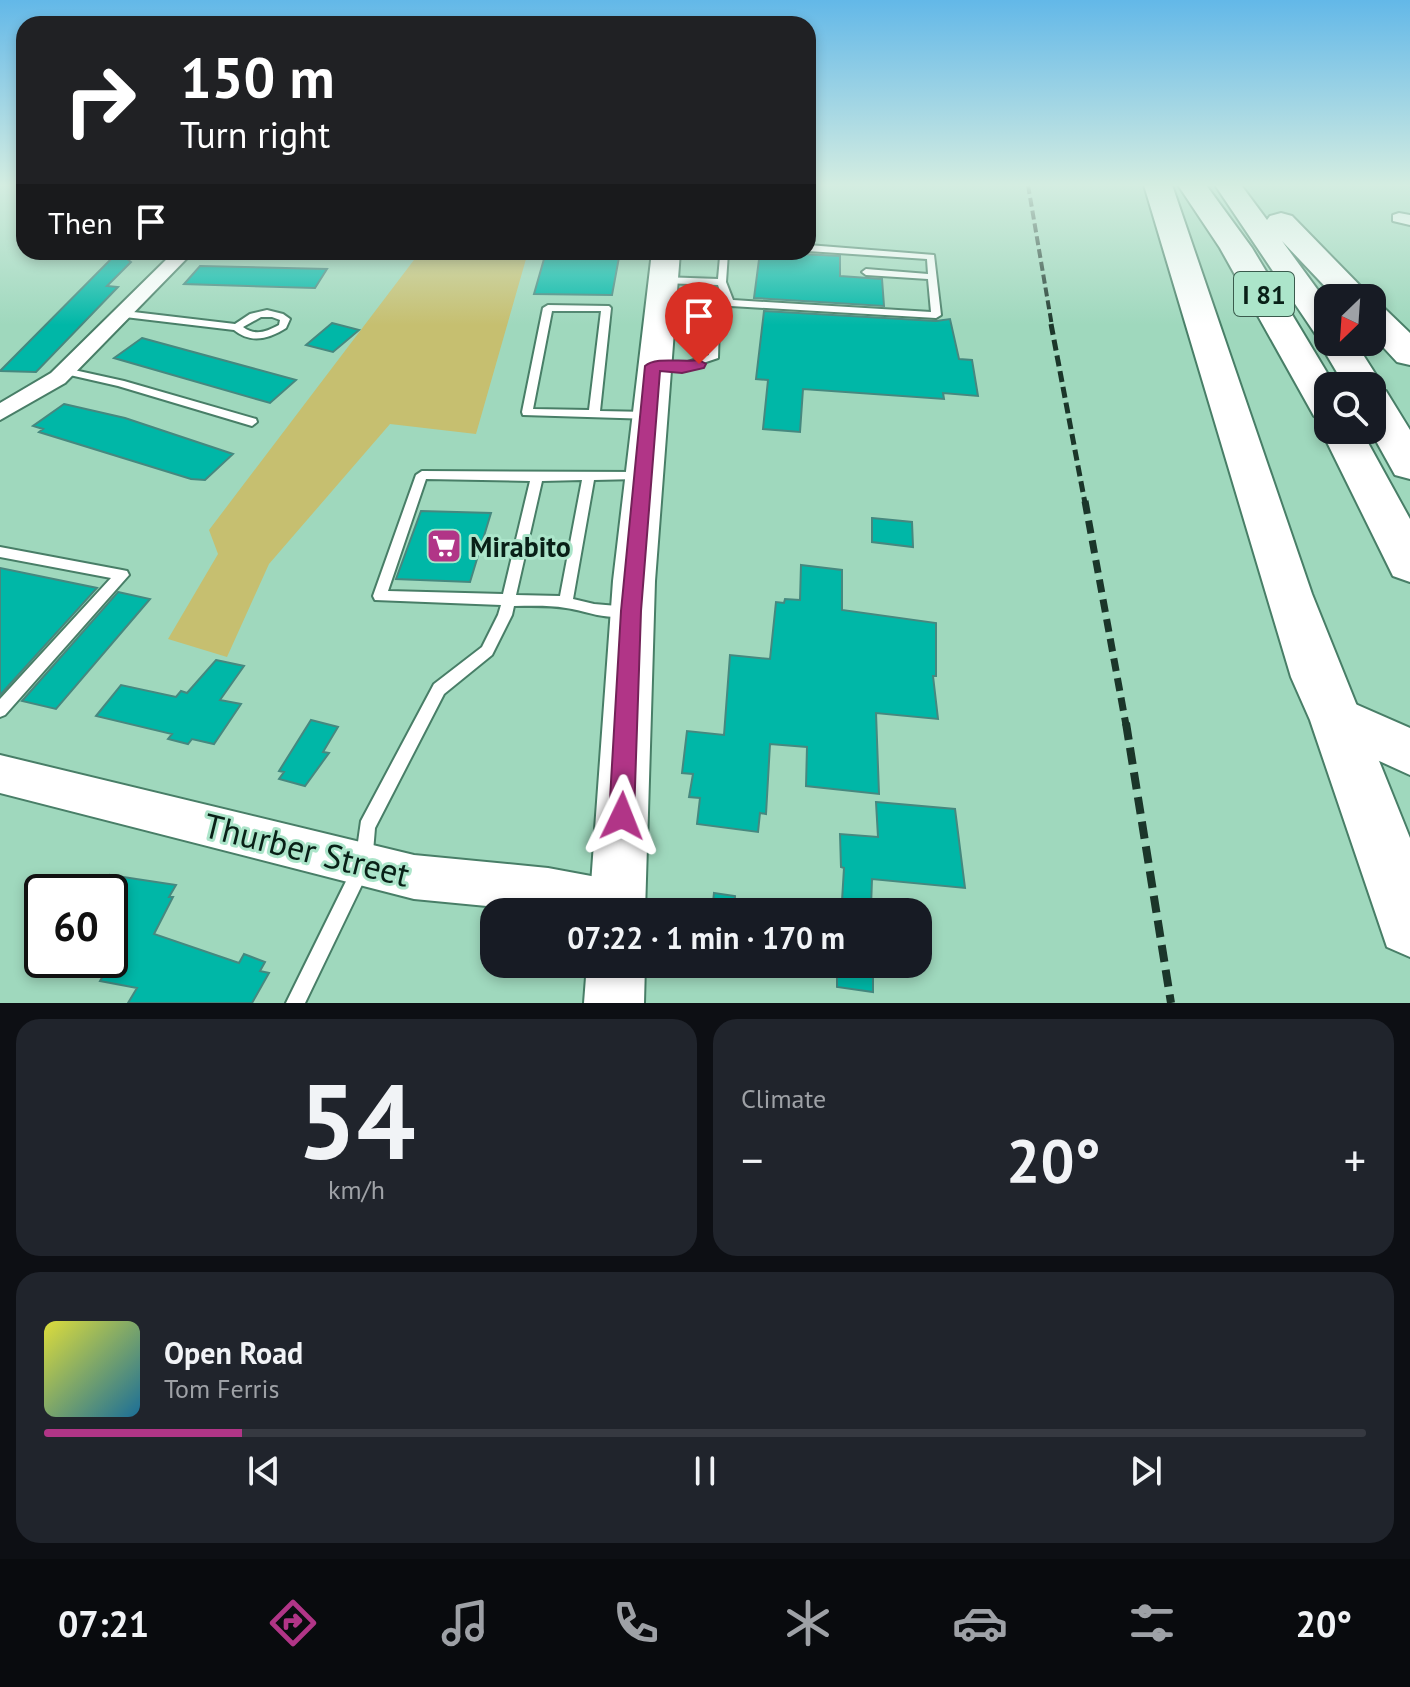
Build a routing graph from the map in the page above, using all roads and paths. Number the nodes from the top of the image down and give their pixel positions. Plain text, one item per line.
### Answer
1 (1173, 232) edge
2 (1225, 232) edge
3 (1260, 232) edge
4 (1292, 232) edge
5 (816, 249) edge
6 (176, 260) edge
7 (726, 260) edge
8 (665, 261) edge
9 (866, 272) dead end
10 (933, 277) junction
11 (722, 282) junction
12 (1342, 284) edge
13 (729, 303) junction
14 (1314, 308) edge
15 (125, 314) junction
16 (658, 318) junction
17 (714, 321) junction
18 (237, 327) dead end
19 (1386, 329) edge
20 (1410, 354) edge
21 (652, 366) junction
22 (65, 371) junction
23 (1314, 383) edge
24 (0, 413) edge
25 (594, 414) junction
26 (648, 416) junction
27 (252, 422) dead end
28 (1386, 424) edge
29 (1348, 444) edge
30 (1410, 464) edge
31 (643, 475) junction
32 (589, 476) junction
33 (537, 477) junction
34 (2, 554) edge
35 (1410, 563) edge
36 (509, 601) junction
37 (566, 602) junction
38 (631, 611) junction
39 (0, 710) edge
40 (1337, 718) junction
41 (1410, 725) edge
42 (1410, 752) edge
43 (0, 774) edge
44 (363, 864) junction
45 (579, 898) edge
46 (618, 898) edge
47 (1410, 924) edge
48 (615, 978) edge
49 (295, 1003) edge
50 (614, 1003) edge

1 - 40 highway
2 - 23 highway, I 81
3 - 14 highway, I 81
4 - 12 highway
5 - 10 lane
6 - 15 street
7 - 11 lane
8 - 11 lane
8 - 16 main road
9 - 10 lane
10 - 13 lane
11 - 13 lane
13 - 17 lane
15 - 18 lane
15 - 22 street
16 - 17 lane
16 - 21 main road
17 - 21 lane
19 - 20 highway
21 - 26 main road
22 - 24 street
22 - 27 lane
25 - 25 lane
25 - 26 lane
26 - 31 main road
28 - 30 highway
29 - 35 highway
31 - 32 lane
31 - 38 main road
32 - 33 lane
32 - 37 lane
33 - 36 lane
33 - 36 lane
34 - 39 lane
36 - 37 lane
36 - 44 lane
37 - 38 lane
38 - 46 main road
40 - 41 main road
40 - 42 main road
40 - 47 highway
43 - 44 street, Thurber Street
44 - 45 street, Thurber Street
44 - 49 lane
48 - 50 main road

